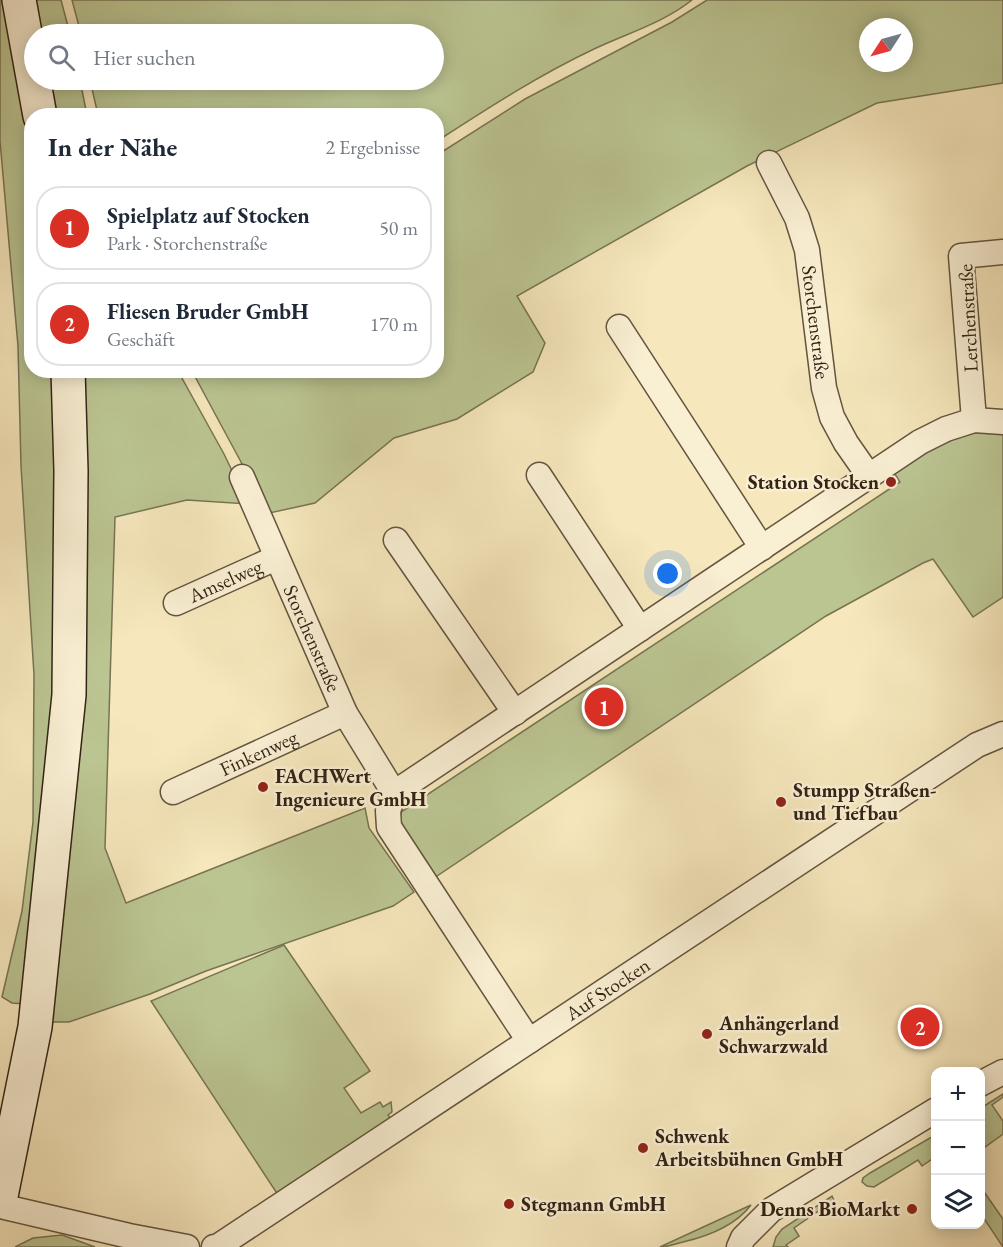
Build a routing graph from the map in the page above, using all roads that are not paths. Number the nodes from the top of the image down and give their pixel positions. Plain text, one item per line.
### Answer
1 (19, 0) edge
2 (24, 28) edge
3 (35, 90) edge
4 (39, 108) edge
5 (769, 163) dead end
6 (1003, 252) edge
7 (619, 327) dead end
8 (68, 378) edge
9 (974, 420) junction
10 (1003, 422) edge
11 (539, 475) dead end
12 (869, 476) junction
13 (242, 477) dead end
14 (396, 540) dead end
15 (762, 548) junction
16 (276, 558) junction
17 (176, 603) dead end
18 (640, 629) junction
19 (345, 713) junction
20 (515, 713) junction
21 (1003, 734) edge
22 (173, 792) dead end
23 (394, 793) junction
24 (529, 1041) junction
25 (1003, 1072) edge
26 (985, 1082) edge
27 (931, 1113) edge
28 (0, 1201) edge
29 (0, 1206) edge
30 (187, 1247) edge
31 (213, 1247) edge
32 (739, 1247) edge

1 - 2 street
3 - 4 street
5 - 12 street, Storchenstraße
6 - 9 street, Lerchenstraße
7 - 15 street
8 - 28 street
9 - 10 street
9 - 12 street
11 - 18 street
12 - 15 street
13 - 16 street, Storchenstraße
14 - 20 street
15 - 18 street
16 - 17 street, Amselweg
16 - 19 street, Storchenstraße
18 - 20 street
19 - 22 street, Finkenweg
19 - 23 street, Storchenstraße
20 - 23 street
21 - 24 street, Auf Stocken
23 - 24 street
24 - 31 street, Auf Stocken
25 - 26 street
27 - 32 street
29 - 30 street

